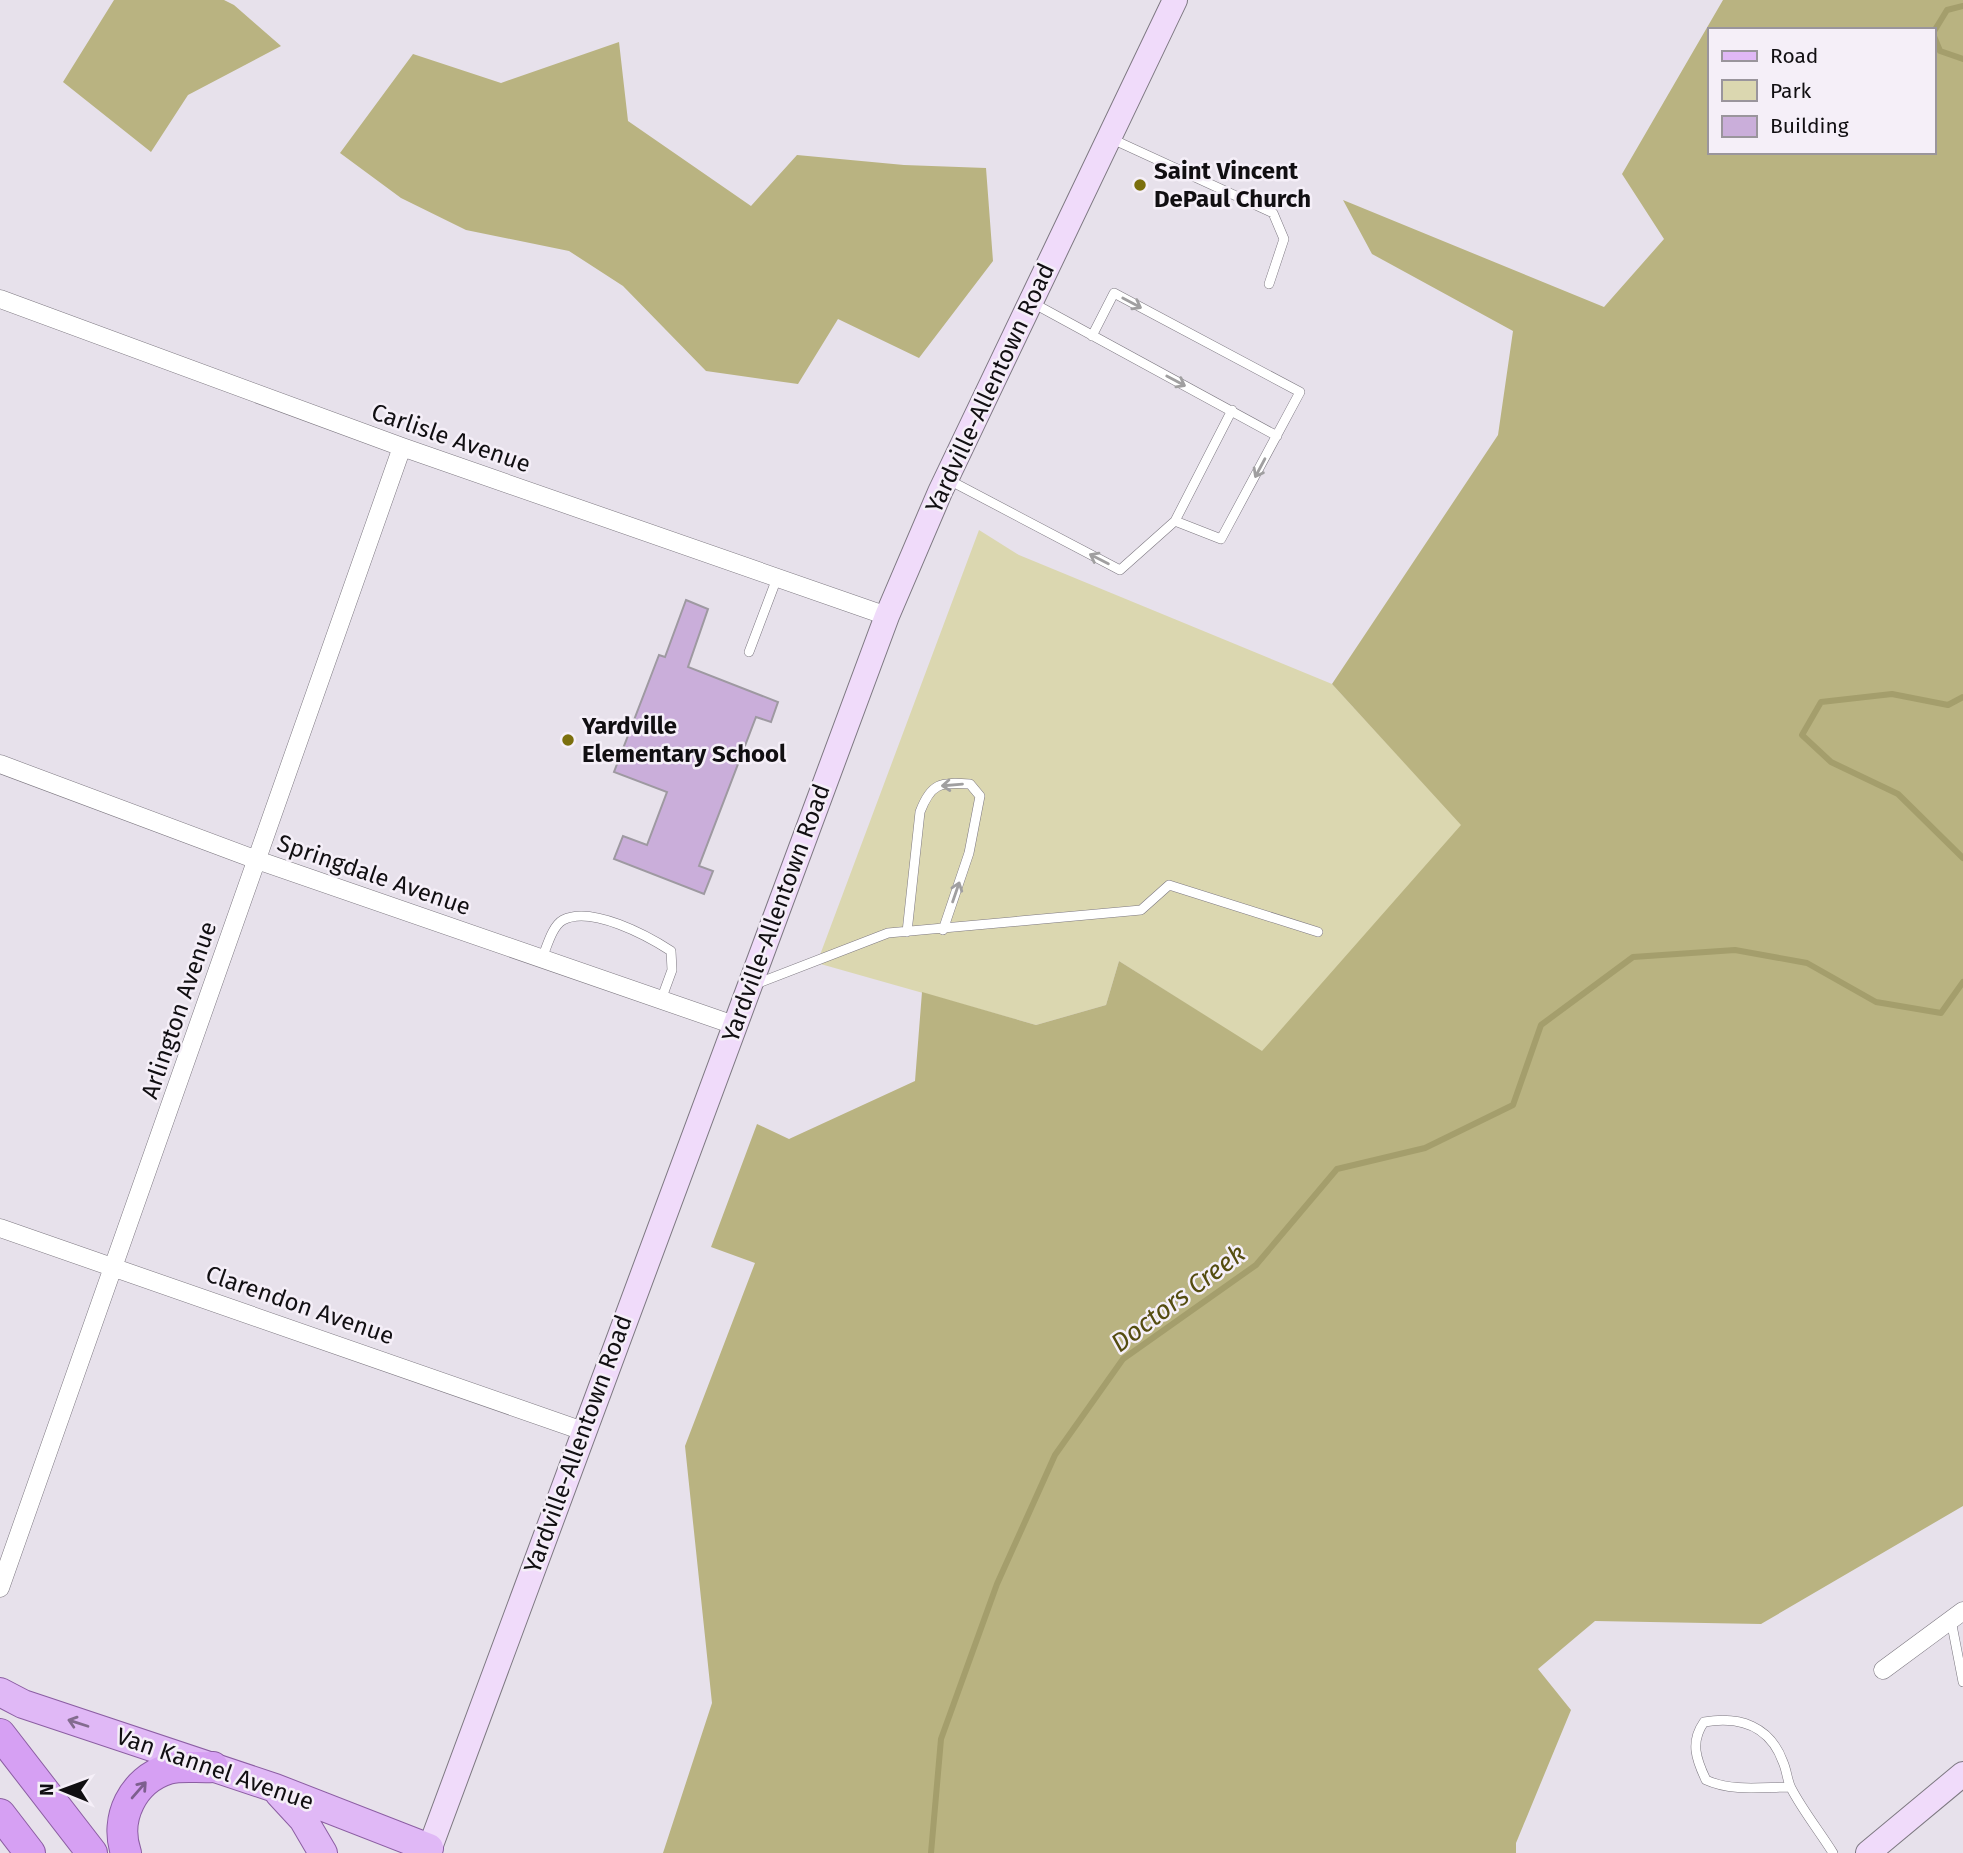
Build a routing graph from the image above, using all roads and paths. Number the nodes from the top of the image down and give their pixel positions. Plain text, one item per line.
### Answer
1 (1175, 0) edge
2 (1109, 138) junction
3 (1269, 284) dead end
4 (0, 299) edge
5 (1030, 301) junction
6 (1092, 336) junction
7 (1232, 410) junction
8 (1277, 436) junction
9 (402, 447) junction
10 (946, 478) junction
11 (1175, 522) junction
12 (777, 578) junction
13 (887, 616) junction
14 (749, 652) dead end
15 (0, 764) edge
16 (257, 860) junction
17 (943, 930) junction
18 (907, 932) junction
19 (1318, 932) dead end
20 (542, 958) junction
21 (747, 988) junction
22 (661, 1000) junction
23 (734, 1025) junction
24 (0, 1228) edge
25 (116, 1266) junction
26 (583, 1431) junction
27 (0, 1588) edge
28 (1957, 1616) edge
29 (1883, 1670) dead end
30 (1963, 1682) edge
31 (0, 1692) edge
32 (0, 1734) edge
33 (212, 1767) junction
34 (1963, 1774) edge
35 (1790, 1787) junction
36 (275, 1788) junction
37 (0, 1814) edge
38 (427, 1851) edge
39 (30, 1853) edge
40 (92, 1853) edge
41 (126, 1853) edge
42 (323, 1853) edge
43 (1833, 1853) edge
44 (1868, 1853) edge

1 - 2 main road, Yardville-Allentown Road
2 - 3 lane
2 - 5 main road, Yardville-Allentown Road
4 - 9 street, Carlisle Avenue
5 - 6 lane
5 - 10 main road, Yardville-Allentown Road
6 -> 7 lane
6 -> 8 lane
7 - 8 lane
7 - 11 lane
8 -> 11 lane
9 - 12 street, Carlisle Avenue
9 - 16 street, Arlington Avenue
11 -> 10 lane
10 - 13 main road, Yardville-Allentown Road
12 - 13 street, Carlisle Avenue
12 - 14 lane
13 - 21 main road, Yardville-Allentown Road
15 - 16 street, Springdale Avenue
16 - 20 street, Springdale Avenue
16 - 25 street, Arlington Avenue
17 - 18 lane
17 -> 18 lane
17 - 19 lane
18 - 21 lane
20 - 22 street, Springdale Avenue
20 - 22 lane
21 - 23 main road, Yardville-Allentown Road
22 - 23 street, Springdale Avenue
23 - 26 main road, Yardville-Allentown Road
24 - 25 street, Clarendon Avenue
25 - 26 street, Clarendon Avenue
25 - 27 street, Arlington Avenue
26 - 38 main road, Yardville-Allentown Road
28 - 29 street
28 - 30 lane
33 -> 31 main road, Van Kannel Avenue
32 - 40 highway
33 - 36 main road, Van Kannel Avenue
41 -> 33 highway
34 - 44 main road
35 - 35 lane
35 - 43 lane
36 - 38 main road, Van Kannel Avenue
36 - 42 main road
37 - 39 highway

